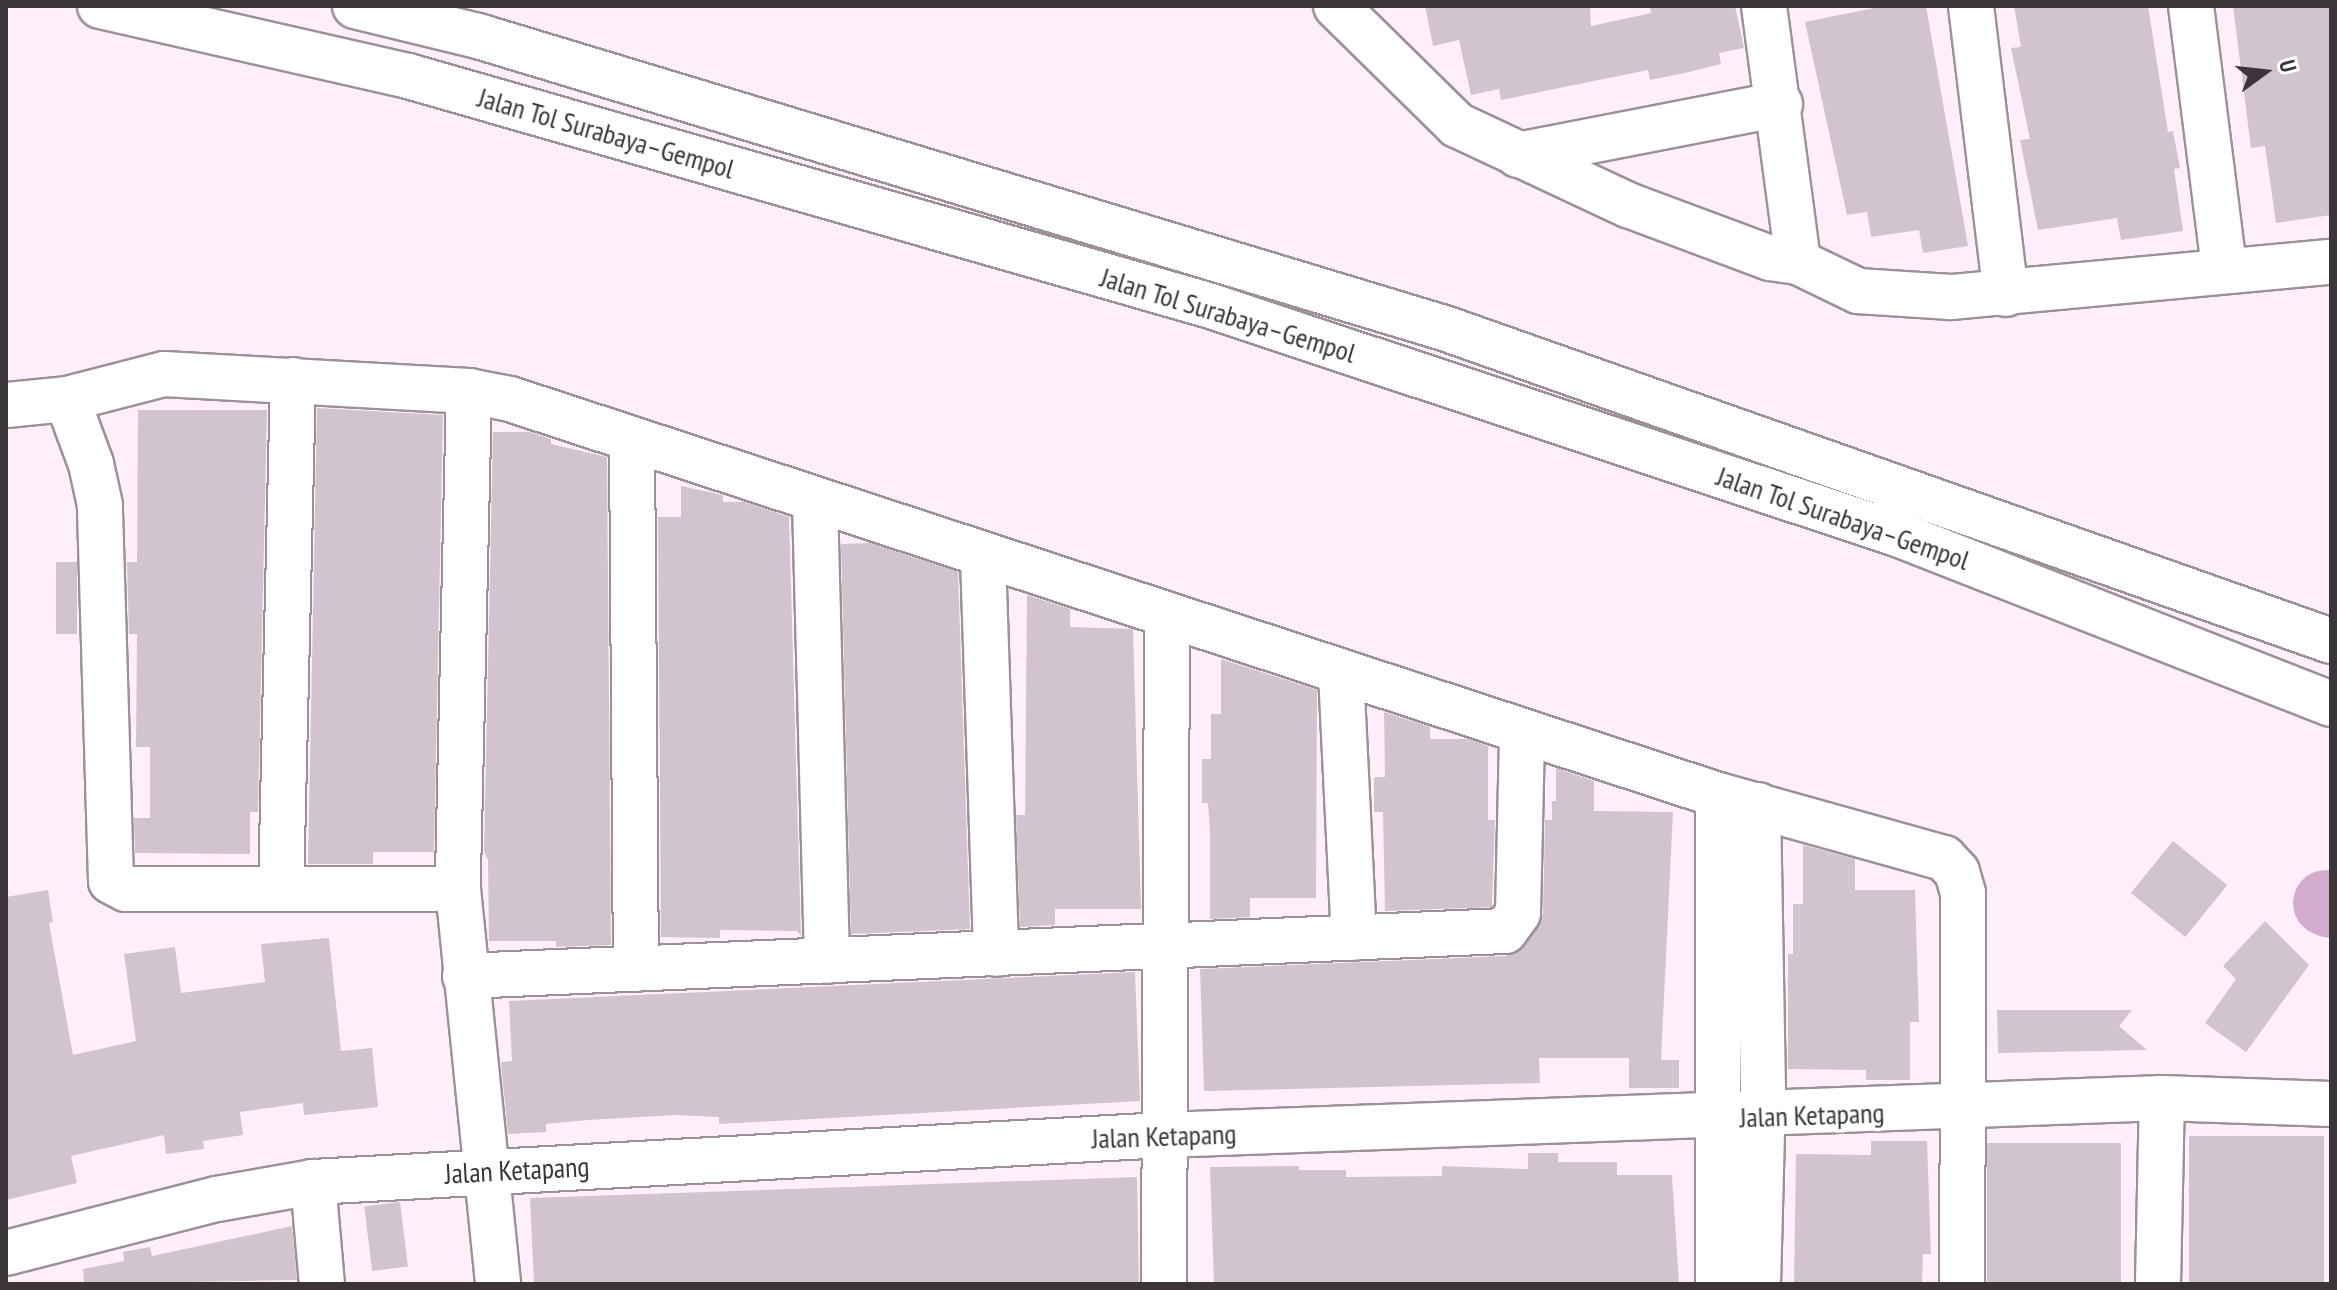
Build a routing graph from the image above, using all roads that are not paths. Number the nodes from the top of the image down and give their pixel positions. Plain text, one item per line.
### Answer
1 (100, 6) edge
2 (355, 6) edge
3 (1336, 6) edge
4 (1764, 6) edge
5 (1971, 6) edge
6 (2191, 6) edge
7 (1780, 104) junction
8 (1518, 155) junction
9 (1798, 262) junction
10 (2331, 262) edge
11 (2224, 269) junction
12 (2006, 294) junction
13 (293, 380) junction
14 (469, 391) junction
15 (67, 399) junction
16 (6, 405) edge
17 (632, 442) junction
18 (815, 502) junction
19 (983, 557) junction
20 (1167, 617) junction
21 (2331, 641) edge
22 (1341, 673) junction
23 (2331, 704) edge
24 (1522, 731) junction
25 (1738, 800) junction
26 (281, 889) junction
27 (458, 889) junction
28 (1354, 938) junction
29 (1167, 946) junction
30 (996, 954) junction
31 (827, 961) junction
32 (636, 969) junction
33 (465, 976) junction
34 (2162, 1098) junction
35 (2331, 1104) edge
36 (1964, 1109) junction
37 (1741, 1118) junction
38 (1164, 1135) junction
39 (484, 1171) junction
40 (313, 1182) junction
41 (6, 1253) edge
42 (322, 1284) edge
43 (498, 1284) edge
44 (1164, 1284) edge
45 (1718, 1284) edge
46 (1758, 1284) edge
47 (1962, 1284) edge
48 (2158, 1284) edge

1 - 23 main road, Jalan Tol Surabaya–Gempol
2 - 21 main road, Jalan Tol Surabaya–Gempol
3 - 8 main road
4 - 7 main road
5 - 12 main road
6 - 11 main road
7 - 8 main road
7 - 9 main road
8 - 9 main road
9 - 12 main road
10 - 11 main road
11 - 12 main road
13 - 14 main road
13 - 15 main road
13 - 26 main road
14 - 17 main road
14 - 27 main road
15 - 16 main road
15 - 26 main road
17 - 18 main road
17 - 32 main road
18 - 19 main road
18 - 31 main road
19 - 20 main road
19 - 30 main road
20 - 22 main road
20 - 29 main road
22 - 24 main road
22 - 28 main road
24 - 25 main road
24 - 28 main road
25 - 36 main road
25 - 37 main road
26 - 27 main road
27 - 33 main road
28 - 29 main road
29 - 30 main road
29 - 38 main road
30 - 31 main road
31 - 32 main road
32 - 33 main road
33 - 39 main road
34 - 35 main road, Jalan Ketapang
34 - 36 main road, Jalan Ketapang
34 - 48 main road
36 - 37 main road, Jalan Ketapang
36 - 47 main road
37 - 38 main road, Jalan Ketapang
37 - 45 main road
37 - 46 main road
38 - 39 main road, Jalan Ketapang
38 - 44 main road
39 - 40 main road, Jalan Ketapang
39 - 43 main road
40 - 41 main road, Jalan Ketapang
40 - 42 main road

